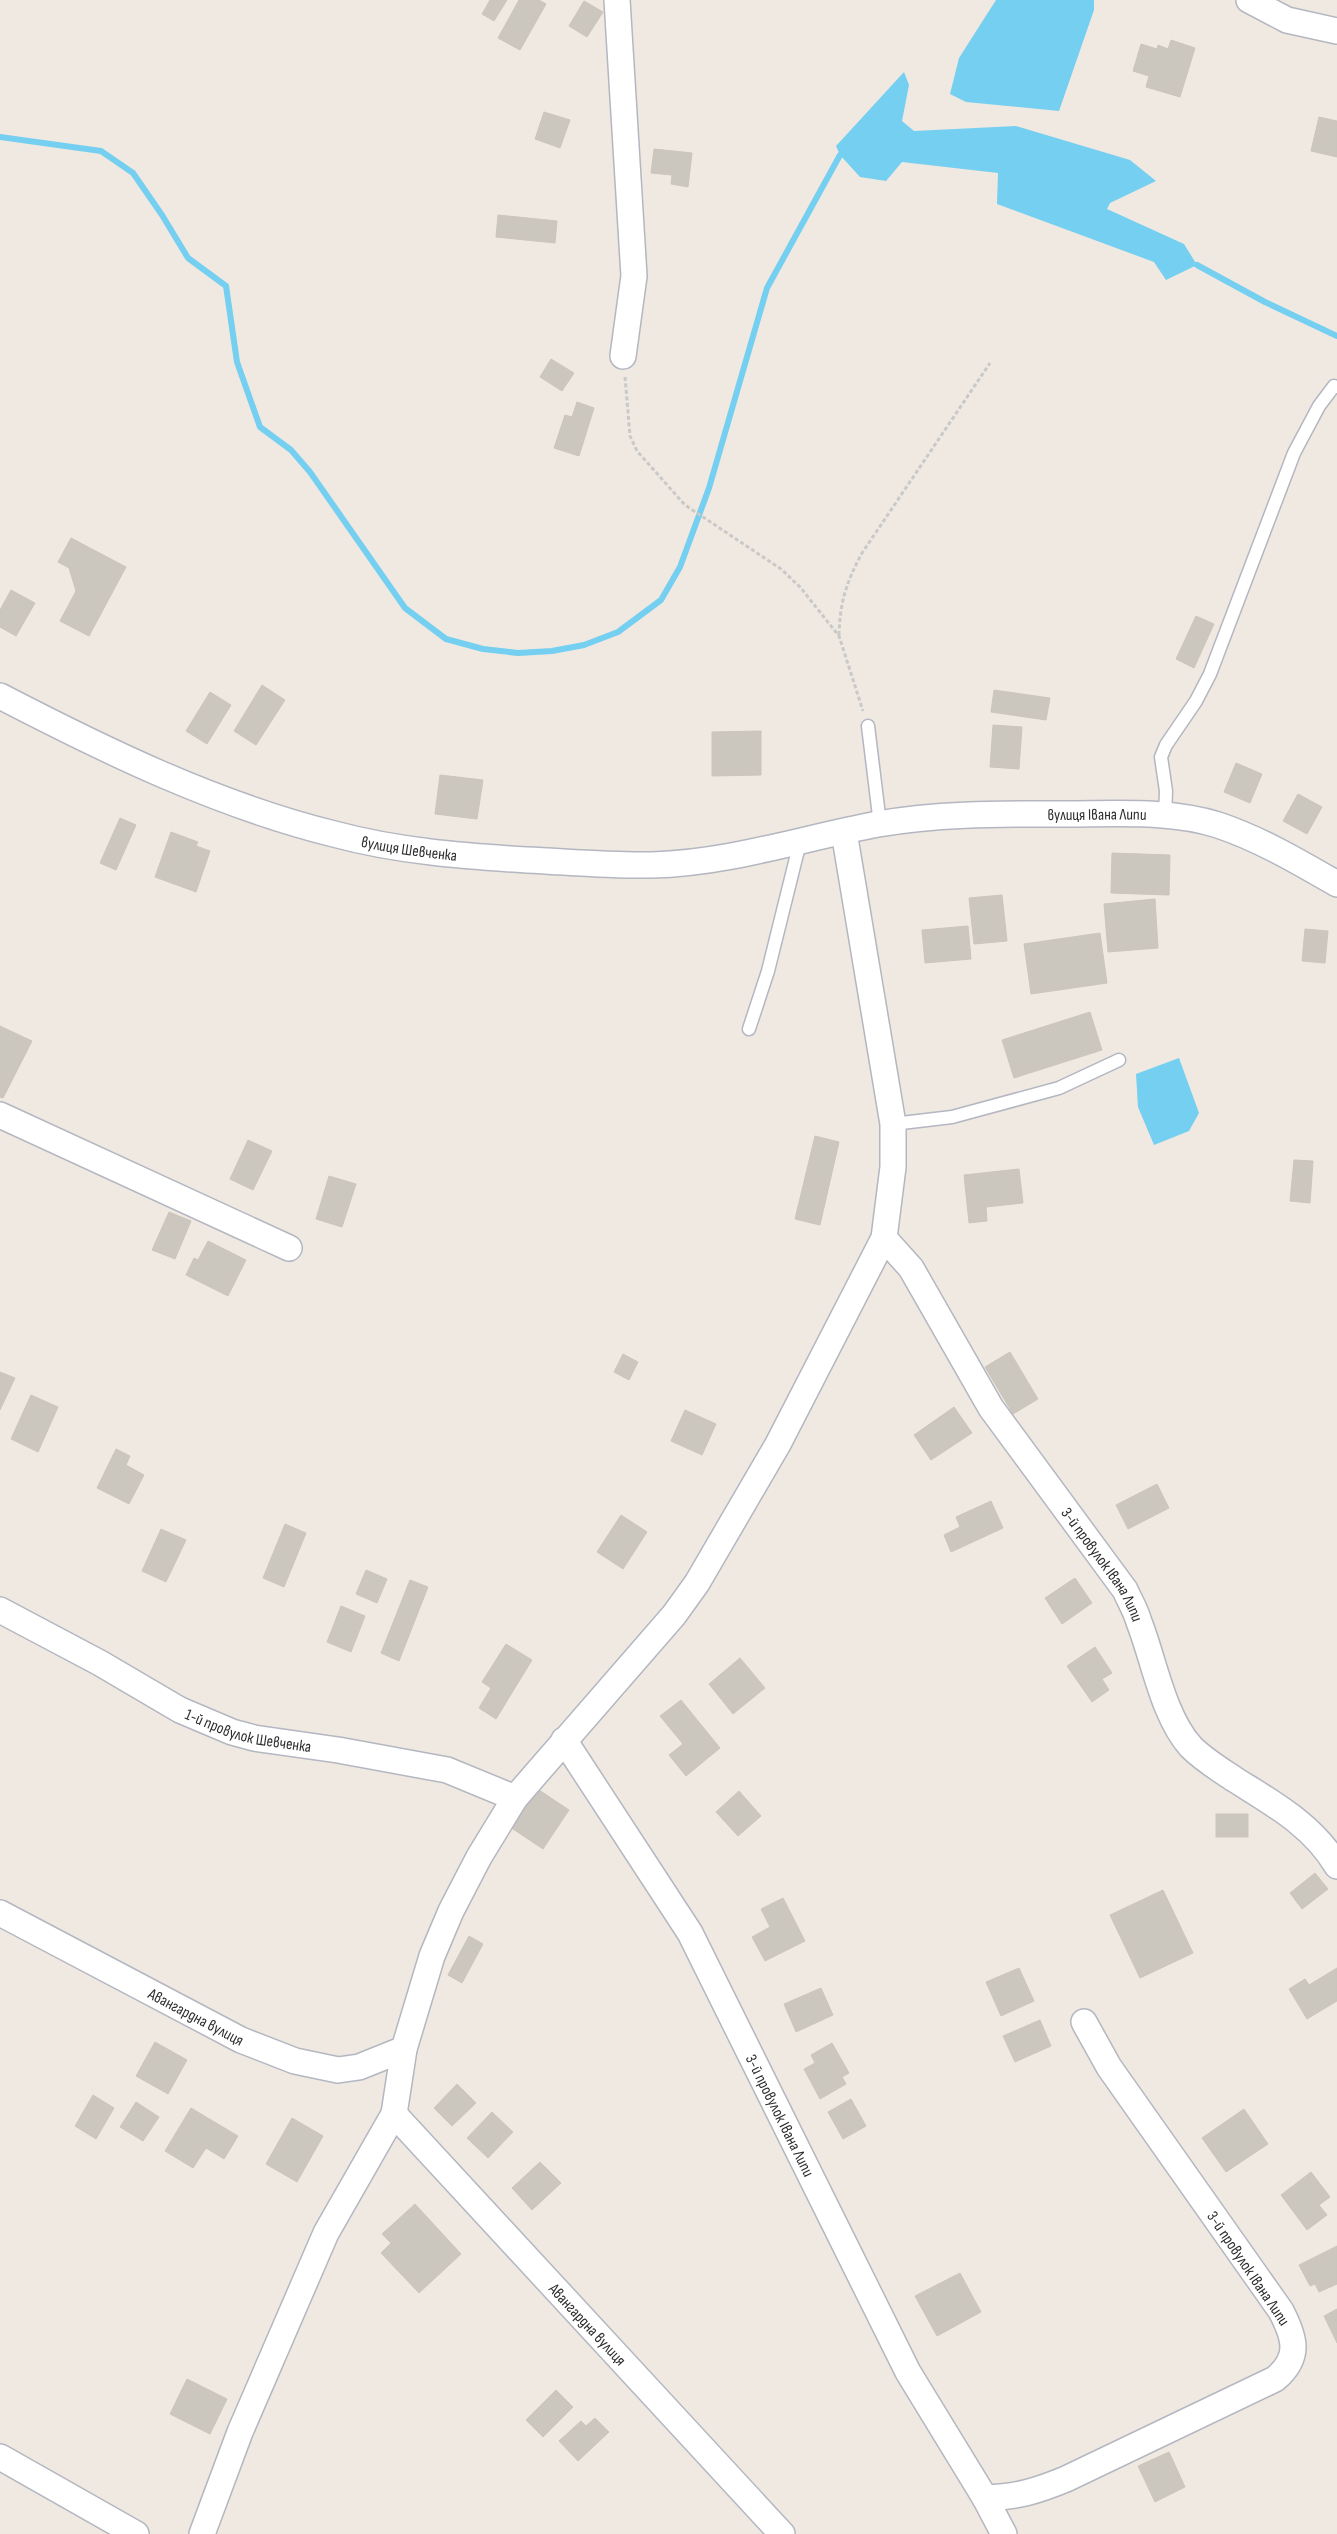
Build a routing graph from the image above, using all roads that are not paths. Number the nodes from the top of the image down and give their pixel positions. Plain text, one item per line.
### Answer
1 (616, 0) edge
2 (1257, 2) edge
3 (1337, 31) edge
4 (623, 356) road end
5 (1337, 387) edge
6 (0, 696) edge
7 (868, 726) road end
8 (1165, 816) junction
9 (880, 824) junction
10 (844, 832) junction
11 (800, 842) junction
12 (1337, 884) edge
13 (748, 1029) dead end
14 (1119, 1060) dead end
15 (0, 1114) edge
16 (893, 1124) junction
17 (884, 1238) junction
18 (289, 1248) dead end
19 (0, 1610) edge
20 (564, 1740) junction
21 (515, 1798) junction
22 (1337, 1866) edge
23 (0, 1913) edge
24 (1084, 2022) dead end
25 (404, 2049) junction
26 (394, 2114) junction
27 (0, 2457) edge
28 (985, 2498) junction
29 (136, 2534) edge
30 (202, 2534) edge
31 (782, 2534) edge
32 (1004, 2534) edge

1 - 4 street
2 - 3 street
5 - 8 lane
6 - 11 street, вулиця Шевченка
7 - 9 lane
8 - 9 street, вулиця Івана Липи
8 - 12 street, вулиця Івана Липи
9 - 10 street, вулиця Івана Липи
10 - 11 street, вулиця Шевченка
10 - 16 street
11 - 13 lane
14 - 16 lane
15 - 18 street
16 - 17 street
17 - 20 street
17 - 22 street, 3-й провулок Івана Липи
19 - 21 street, 1-й провулок Шевченка
20 - 21 street
20 - 28 street, 3-й провулок Івана Липи
21 - 25 street
23 - 25 street, Авангардна вулиця
24 - 28 street, 3-й провулок Івана Липи
25 - 26 street
26 - 30 street
26 - 31 street, Авангардна вулиця
27 - 29 street
28 - 32 street, 3-й провулок Івана Липи

